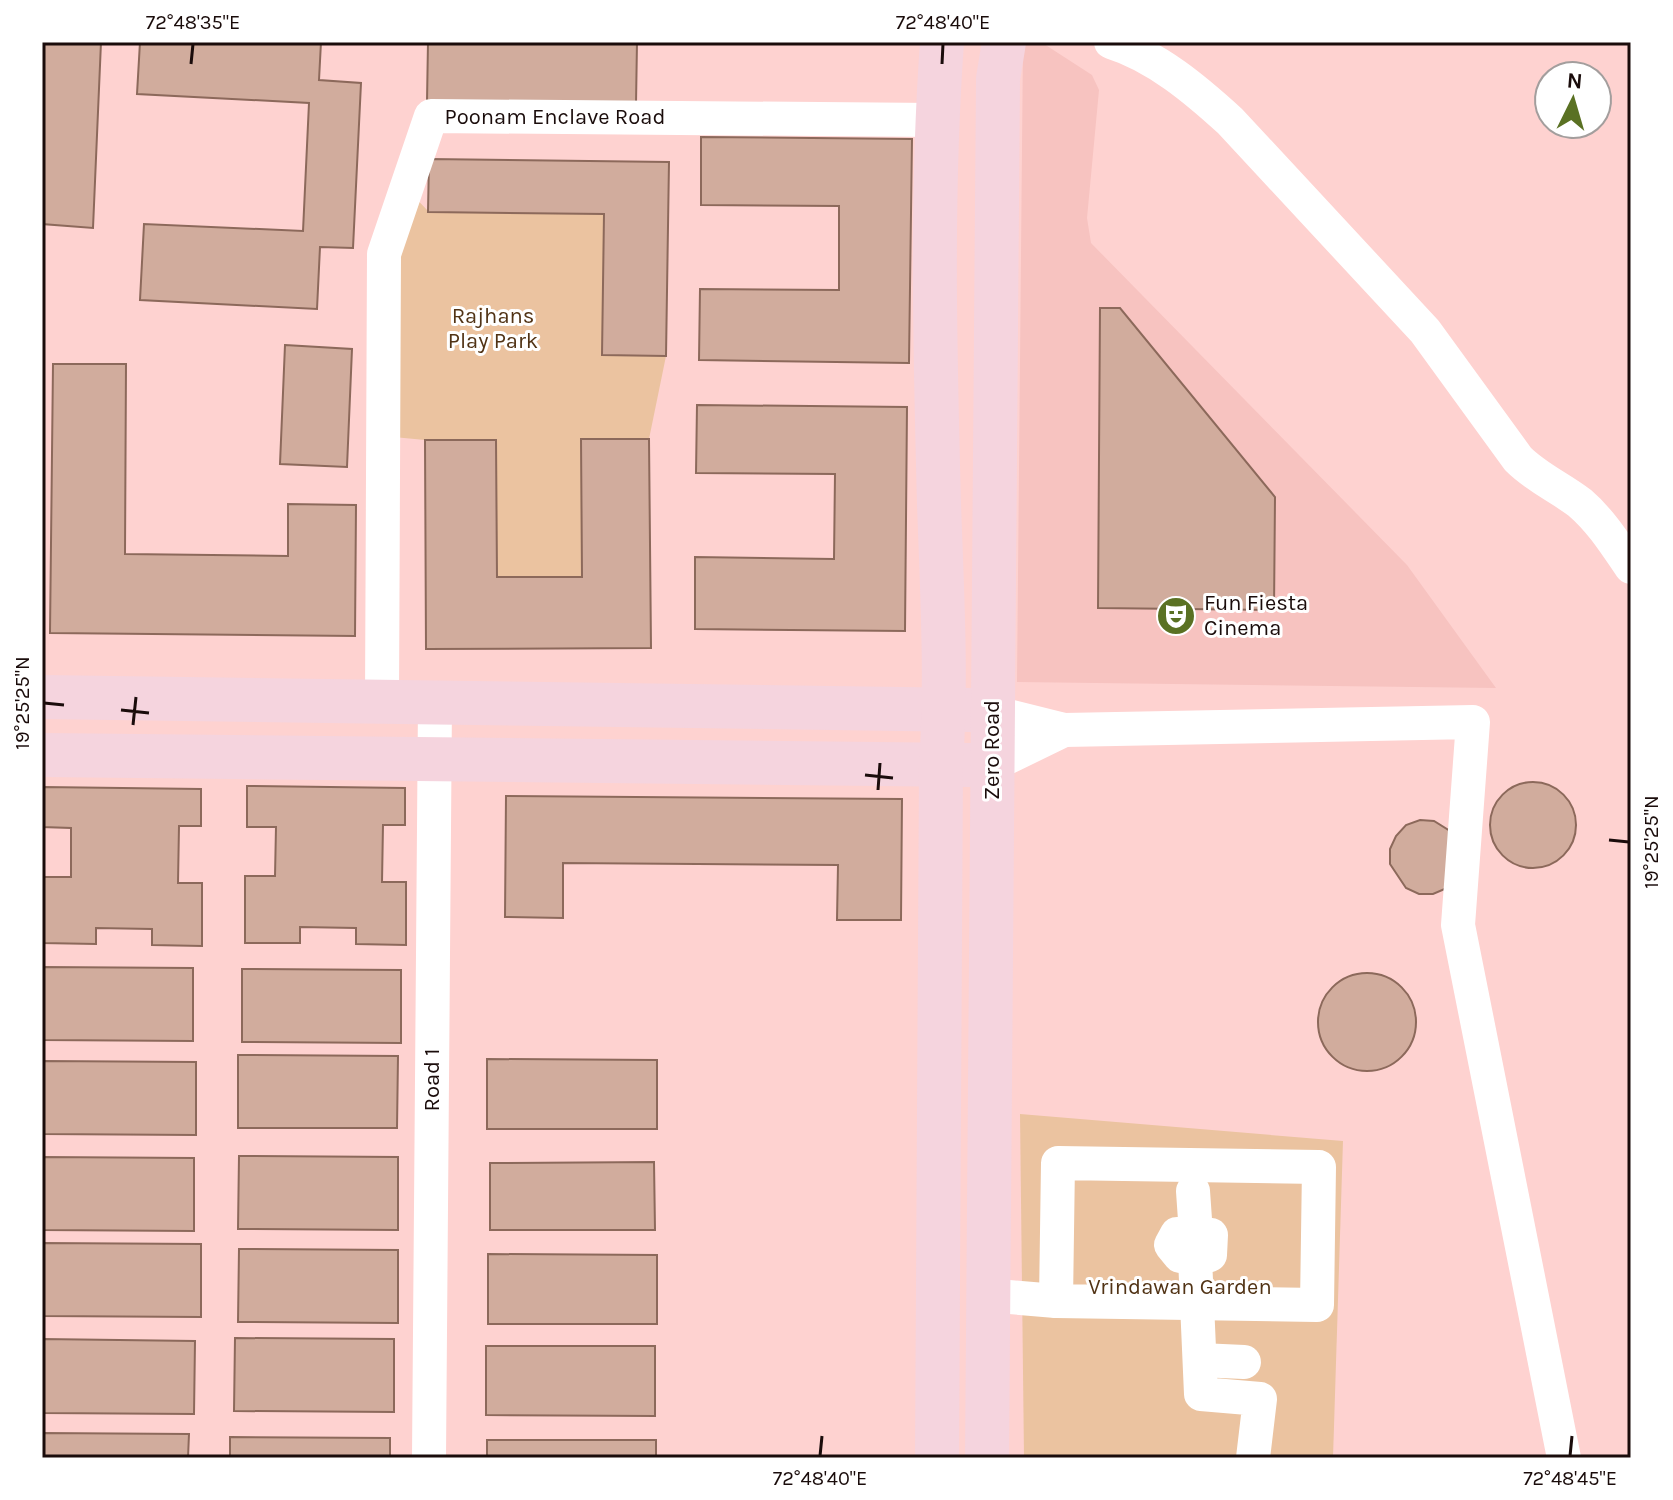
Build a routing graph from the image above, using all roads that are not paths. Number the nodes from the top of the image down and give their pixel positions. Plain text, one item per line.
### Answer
1 (942, 42) edge
2 (1004, 42) edge
3 (1131, 44) edge
4 (936, 120) junction
5 (937, 431) junction
6 (993, 434) junction
7 (1631, 567) edge
8 (42, 697) edge
9 (382, 701) junction
10 (435, 702) junction
11 (945, 708) junction
12 (992, 712) junction
13 (1064, 730) junction
14 (42, 755) edge
15 (434, 758) junction
16 (941, 765) junction
17 (992, 765) junction
18 (1193, 1191) dead end
19 (987, 1252) junction
20 (938, 1255) junction
21 (986, 1295) junction
22 (1056, 1301) junction
23 (1195, 1303) junction
24 (1200, 1360) junction
25 (1244, 1362) dead end
26 (429, 1458) edge
27 (937, 1458) edge
28 (987, 1458) edge
29 (1253, 1458) edge
30 (1564, 1458) edge

1 - 4 street
2 - 6 street, Zero Road
3 - 7 street
4 - 5 street
4 - 9 street, Poonam Enclave Road
5 - 6 street
5 - 11 street
6 - 12 street, Zero Road
8 - 9 street
9 - 10 street
10 - 11 street
10 - 15 street, Road 1
11 - 12 street
11 - 16 street
12 - 13 street
12 - 17 street, Zero Road
13 - 17 street
13 - 30 street
14 - 15 street
15 - 16 street
15 - 26 street, Road 1
16 - 17 street
16 - 20 street
17 - 19 street, Zero Road
18 - 23 street
19 - 20 street
19 - 21 street, Zero Road
20 - 27 street
21 - 22 street
21 - 28 street, Zero Road
22 - 23 street
22 - 23 street
23 - 24 street
24 - 25 street
24 - 29 street

